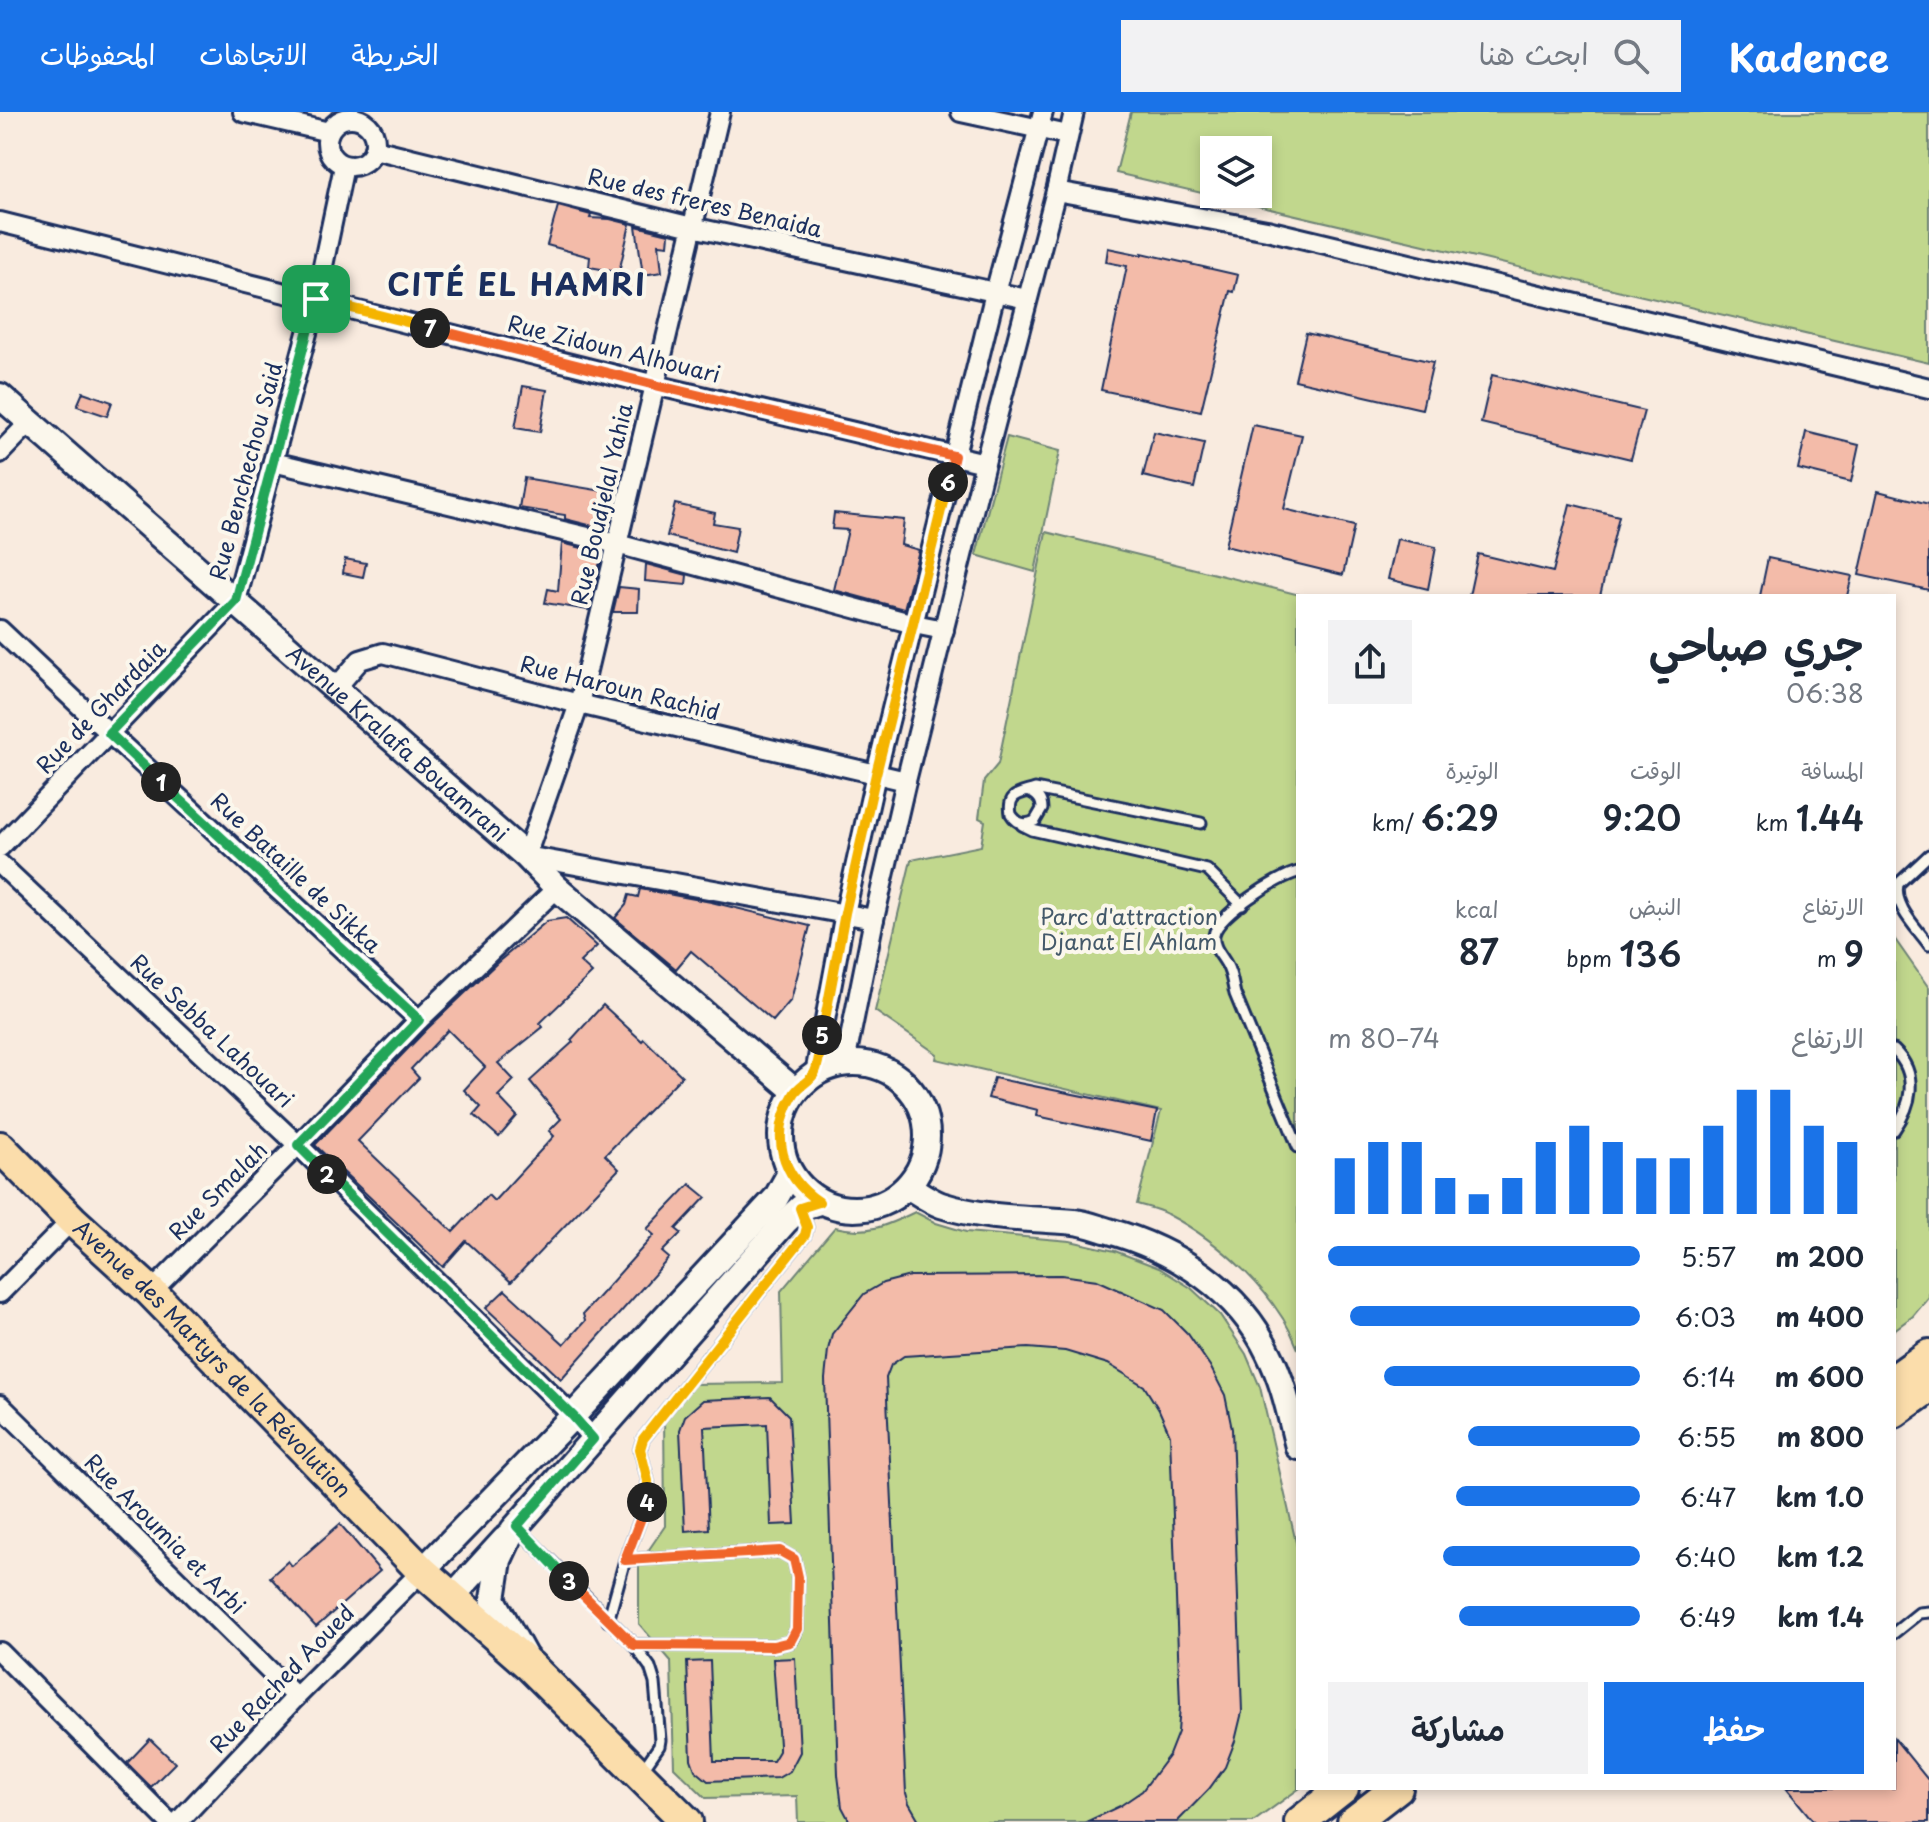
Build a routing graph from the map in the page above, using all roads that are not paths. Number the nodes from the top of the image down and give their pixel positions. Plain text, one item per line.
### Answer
1 (243, 112) edge
2 (720, 112) edge
3 (961, 112) edge
4 (1074, 112) edge
5 (358, 116) edge
6 (1041, 120) edge
7 (329, 132) junction
8 (1068, 135) junction
9 (374, 149) junction
10 (344, 166) junction
11 (1056, 191) junction
12 (0, 222) edge
13 (692, 227) junction
14 (995, 293) junction
15 (316, 299) junction
16 (1027, 299) junction
17 (655, 385) junction
18 (1929, 388) edge
19 (0, 396) edge
20 (30, 422) junction
21 (0, 453) edge
22 (954, 456) junction
23 (273, 462) junction
24 (985, 463) junction
25 (617, 544) junction
26 (236, 601) junction
27 (914, 624) junction
28 (0, 630) edge
29 (944, 630) junction
30 (335, 689) junction
31 (579, 704) junction
32 (109, 733) junction
33 (876, 774) junction
34 (906, 781) junction
35 (1028, 791) junction
36 (1018, 823) junction
37 (1201, 823) dead end
38 (0, 847) edge
39 (1929, 855) edge
40 (526, 856) junction
41 (0, 864) edge
42 (1296, 872) edge
43 (557, 888) junction
44 (1242, 905) junction
45 (845, 913) junction
46 (874, 919) junction
47 (1925, 932) edge
48 (1929, 945) edge
49 (419, 1020) junction
50 (1896, 1052) edge
51 (845, 1063) junction
52 (815, 1074) junction
53 (795, 1091) junction
54 (1896, 1129) edge
55 (1296, 1142) edge
56 (298, 1145) junction
57 (0, 1147) edge
58 (790, 1173) junction
59 (909, 1187) junction
60 (810, 1205) junction
61 (72, 1220) junction
62 (151, 1292) junction
63 (0, 1293) edge
64 (1929, 1355) edge
65 (1896, 1379) edge
66 (1929, 1387) edge
67 (0, 1405) edge
68 (1896, 1411) edge
69 (573, 1416) junction
70 (1294, 1416) edge
71 (593, 1439) junction
72 (515, 1528) junction
73 (625, 1560) junction
74 (422, 1571) junction
75 (452, 1597) junction
76 (1929, 1612) edge
77 (608, 1621) junction
78 (1896, 1631) edge
79 (634, 1645) junction
80 (0, 1652) edge
81 (530, 1666) junction
82 (296, 1697) junction
83 (639, 1775) junction
84 (1340, 1790) edge
85 (1396, 1790) edge
86 (1399, 1790) edge
87 (169, 1822) edge
88 (178, 1822) edge
89 (687, 1822) edge
90 (1300, 1822) edge
91 (1353, 1822) edge
92 (1396, 1822) edge

1 - 7 street
2 - 13 street, Rue Boudjelal Yahia
3 - 6 street
4 - 8 street
5 - 7 street
5 - 9 street
6 - 8 street
6 - 14 street
7 - 10 street
8 - 11 street
9 - 10 street
9 - 13 street, Rue des freres Benaida
10 - 15 street, Rue Benchechou Said
11 - 16 street
11 - 18 street
12 - 15 street, Rue Zidoun Alhouari
13 - 14 street, Rue des freres Benaida
13 - 17 street, Rue Boudjelal Yahia
14 - 16 street, Rue des freres Benaida
14 - 22 street
15 - 17 street, Rue Zidoun Alhouari
15 - 23 street, Rue Benchechou Said
16 - 24 street
17 - 22 street, Rue Zidoun Alhouari
17 - 25 street, Rue Boudjelal Yahia
19 - 20 street, Avenue Kralafa Bouamrani
20 - 21 street
20 - 26 street, Avenue Kralafa Bouamrani
22 - 24 street, Rue Zidoun Alhouari
22 - 27 street
23 - 25 street
23 - 26 street, Rue Benchechou Said
24 - 29 street
25 - 27 street
25 - 31 street, Rue Boudjelal Yahia
26 - 30 street, Avenue Kralafa Bouamrani
26 - 32 street, Rue de Ghardaia
27 - 29 street
27 - 33 street
28 - 32 street, Rue Bataille de Sikka
29 - 34 street
30 - 31 street, Rue Haroun Rachid
30 - 40 street, Avenue Kralafa Bouamrani
31 - 33 street, Rue Haroun Rachid
31 - 40 street, Rue Boudjelal Yahia
32 - 38 street, Rue de Ghardaia
32 - 49 street, Rue Bataille de Sikka
33 - 34 street, Rue Haroun Rachid
33 - 45 street
34 - 46 street
35 - 36 lane
35 - 36 lane
35 - 37 lane
36 - 44 lane
39 - 47 lane
40 - 43 street, Avenue Kralafa Bouamrani
40 - 45 street
41 - 56 street, Rue Sebba Lahouari
42 - 44 lane
43 - 49 street, Rue Smalah
43 - 53 street, Avenue Kralafa Bouamrani
44 - 55 lane
45 - 46 street
45 - 52 street
46 - 51 street
47 - 48 lane
49 - 56 street, Rue Smalah
50 - 54 lane
51 - 52 street
51 - 59 street
52 - 53 street
53 - 58 street
56 - 62 street, Rue Smalah
56 - 69 street, Rue Sebba Lahouari
57 - 61 main road, Avenue des Martyrs de la Révolution
58 - 60 street
58 - 69 street
59 - 60 street
59 - 70 street
60 - 71 street
60 - 73 lane
61 - 62 main road, Avenue des Martyrs de la Révolution
61 - 63 street
62 - 74 main road, Avenue des Martyrs de la Révolution
64 - 65 main road
66 - 68 main road
67 - 82 street, Rue Aroumia et Arbi
69 - 71 street, Rue Sebba Lahouari
69 - 74 street
71 - 72 street
72 - 75 street
72 - 77 lane
72 - 81 street
73 - 77 lane
73 - 79 lane
74 - 75 main road, Avenue des Martyrs de la Révolution
74 - 82 street, Rue Rached Aoued
75 - 81 main road, Avenue des Martyrs de la Révolution
76 - 78 lane
77 - 79 lane
79 - 83 lane
80 - 87 street
81 - 83 main road, Avenue des Martyrs de la Révolution
82 - 88 street, Rue Rached Aoued
83 - 89 main road, Avenue des Martyrs de la Révolution
84 - 90 main road
85 - 91 main road
86 - 92 main road

